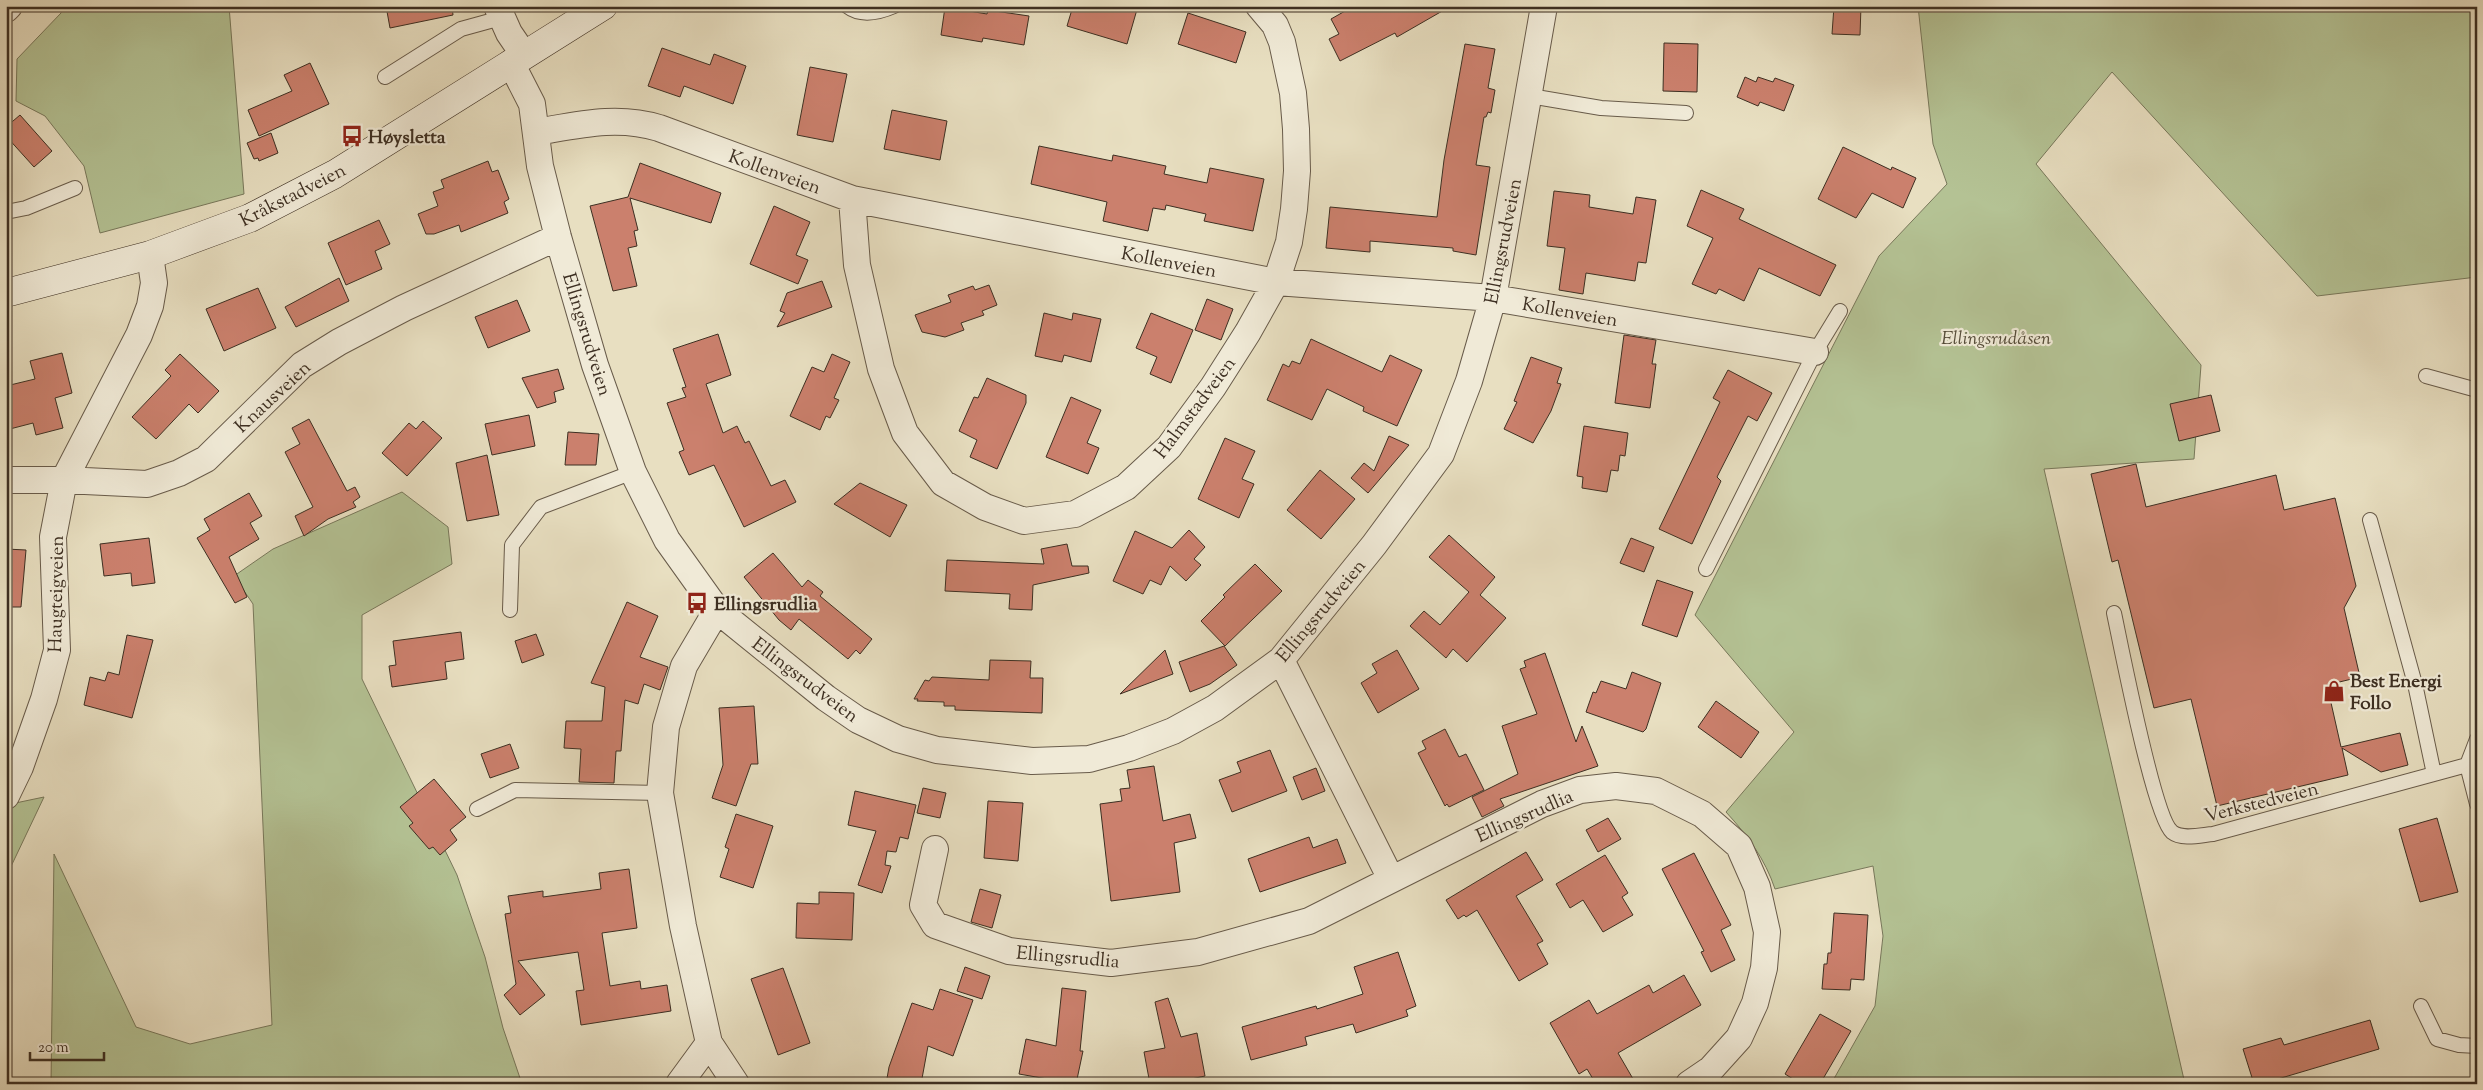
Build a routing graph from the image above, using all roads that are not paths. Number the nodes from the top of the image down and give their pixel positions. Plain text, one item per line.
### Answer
1 (603, 6) edge
2 (847, 6) edge
3 (894, 6) edge
4 (1544, 6) edge
5 (1267, 8) edge
6 (499, 12) edge
7 (518, 59) junction
8 (385, 77) dead end
9 (1530, 96) junction
10 (1686, 113) dead end
11 (536, 132) junction
12 (75, 188) dead end
13 (852, 199) junction
14 (6, 212) edge
15 (558, 237) junction
16 (150, 255) junction
17 (1276, 282) junction
18 (6, 292) edge
19 (1493, 298) junction
20 (1840, 311) dead end
21 (1815, 352) junction
22 (2426, 376) dead end
23 (2477, 390) edge
24 (633, 472) junction
25 (6, 480) edge
26 (64, 480) junction
27 (2370, 520) dead end
28 (1706, 569) dead end
29 (510, 610) dead end
30 (717, 610) junction
31 (2114, 613) dead end
32 (1281, 660) junction
33 (2477, 738) edge
34 (2467, 765) junction
35 (2434, 774) junction
36 (660, 793) junction
37 (6, 796) edge
38 (2477, 804) edge
39 (477, 809) dead end
40 (935, 849) dead end
41 (1390, 879) junction
42 (2421, 1006) dead end
43 (709, 1043) junction
44 (2477, 1046) edge
45 (679, 1084) edge
46 (736, 1084) edge
47 (1689, 1084) edge

1 - 7 main road, Kråkstadveien
2 - 3 lane
4 - 9 street, Ellingsrudveien
5 - 17 street, Halmstadveien
6 - 7 street
6 - 8 lane
7 - 11 street, Ellingsrudveien
7 - 16 main road, Kråkstadveien
9 - 10 lane
9 - 19 street, Ellingsrudveien
11 - 13 street, Kollenveien
11 - 15 street, Ellingsrudveien
12 - 14 lane
13 - 17 street, Kollenveien
13 - 17 street, Halmstadveien
15 - 24 street, Ellingsrudveien
15 - 26 street, Knausveien
16 - 18 main road, Kråkstadveien
16 - 26 street, Haugteigveien
17 - 19 street, Kollenveien
19 - 21 street, Kollenveien
19 - 32 street, Ellingsrudveien
20 - 21 lane
21 - 28 lane
22 - 23 lane
24 - 29 lane
24 - 30 street, Ellingsrudveien
25 - 26 street, Knausveien
26 - 37 street, Haugteigveien
27 - 35 lane
30 - 32 street, Ellingsrudveien
30 - 36 street
31 - 35 lane, Verkstedveien
32 - 41 street
33 - 34 lane
34 - 35 lane, Verkstedveien
34 - 38 lane
36 - 39 lane
36 - 43 street
40 - 41 street, Ellingsrudlia
41 - 47 street, Ellingsrudlia
42 - 44 lane
43 - 45 street
43 - 46 street

